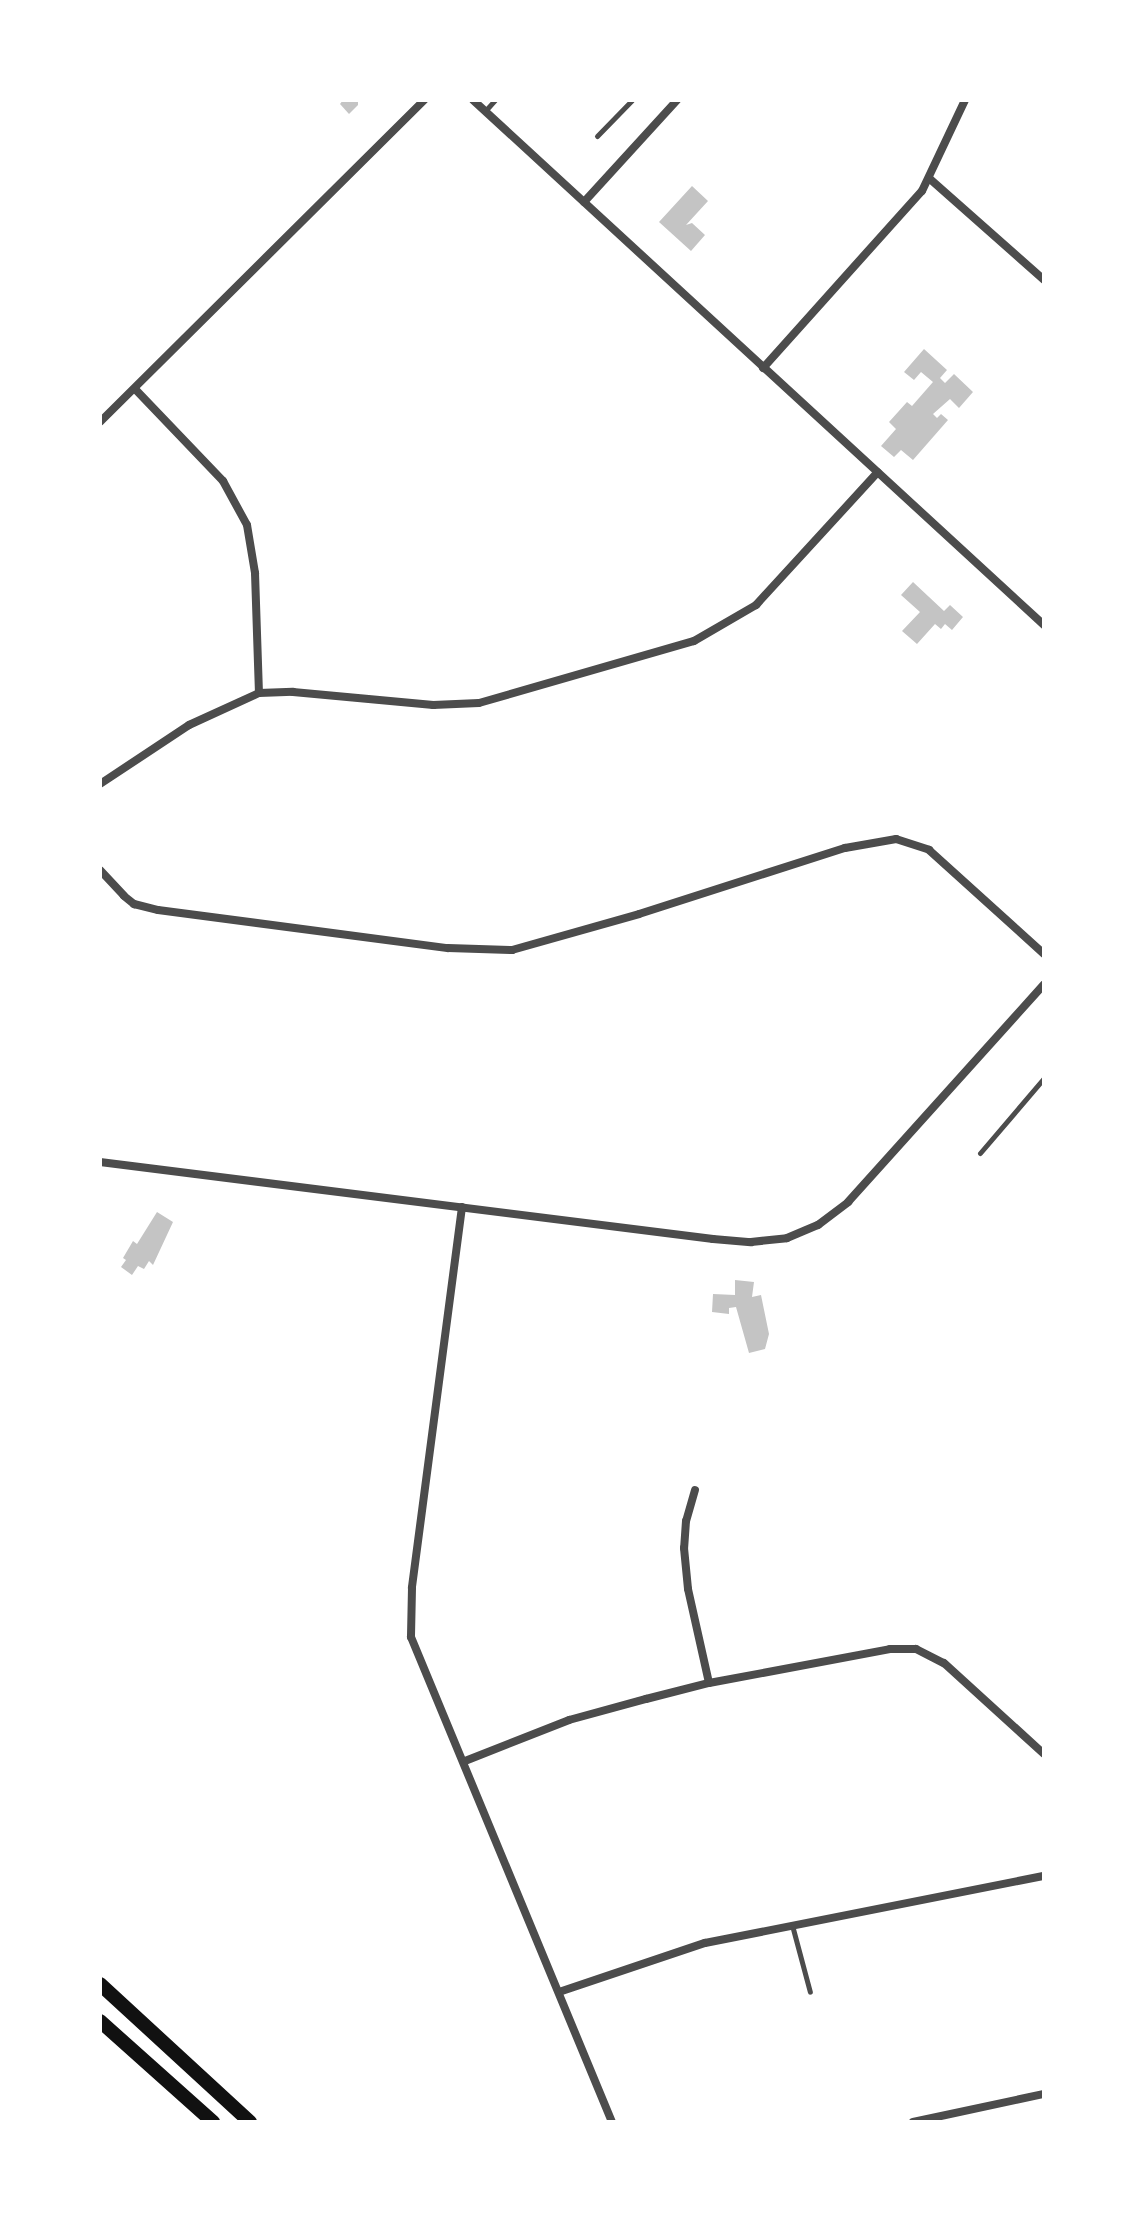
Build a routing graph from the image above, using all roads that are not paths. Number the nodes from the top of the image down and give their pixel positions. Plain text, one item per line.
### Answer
1 (424, 100) edge
2 (473, 100) edge
3 (495, 100) edge
4 (632, 100) edge
5 (965, 100) edge
6 (673, 101) edge
7 (485, 111) junction
8 (597, 136) dead end
9 (930, 179) junction
10 (584, 202) junction
11 (1044, 280) edge
12 (763, 368) junction
13 (136, 390) junction
14 (100, 422) edge
15 (878, 472) junction
16 (1044, 625) edge
17 (259, 693) junction
18 (100, 784) edge
19 (100, 870) edge
20 (1044, 954) edge
21 (1044, 984) edge
22 (1044, 1078) edge
23 (980, 1153) dead end
24 (100, 1162) edge
25 (462, 1207) junction
26 (695, 1490) dead end
27 (709, 1683) junction
28 (1044, 1754) edge
29 (465, 1761) junction
30 (1044, 1876) edge
31 (792, 1925) junction
32 (100, 1984) edge
33 (559, 1992) junction
34 (810, 1992) dead end
35 (100, 2021) edge
36 (1044, 2094) edge
37 (213, 2122) edge
38 (250, 2122) edge
39 (612, 2122) edge
40 (913, 2122) edge

1 - 13 street
2 - 7 street
3 - 7 lane
4 - 8 lane
5 - 9 street
6 - 10 street
7 - 10 street
9 - 11 street
9 - 12 street
10 - 12 street
12 - 15 street
13 - 14 street
13 - 17 street
15 - 16 street
15 - 17 street
17 - 18 street
19 - 20 street
21 - 25 street
22 - 23 lane
24 - 25 street
25 - 29 street
26 - 27 street
27 - 28 street
27 - 29 street
29 - 33 street
30 - 31 street
31 - 33 street
31 - 34 lane
32 - 38 main road
33 - 39 street
35 - 37 main road
36 - 40 street

